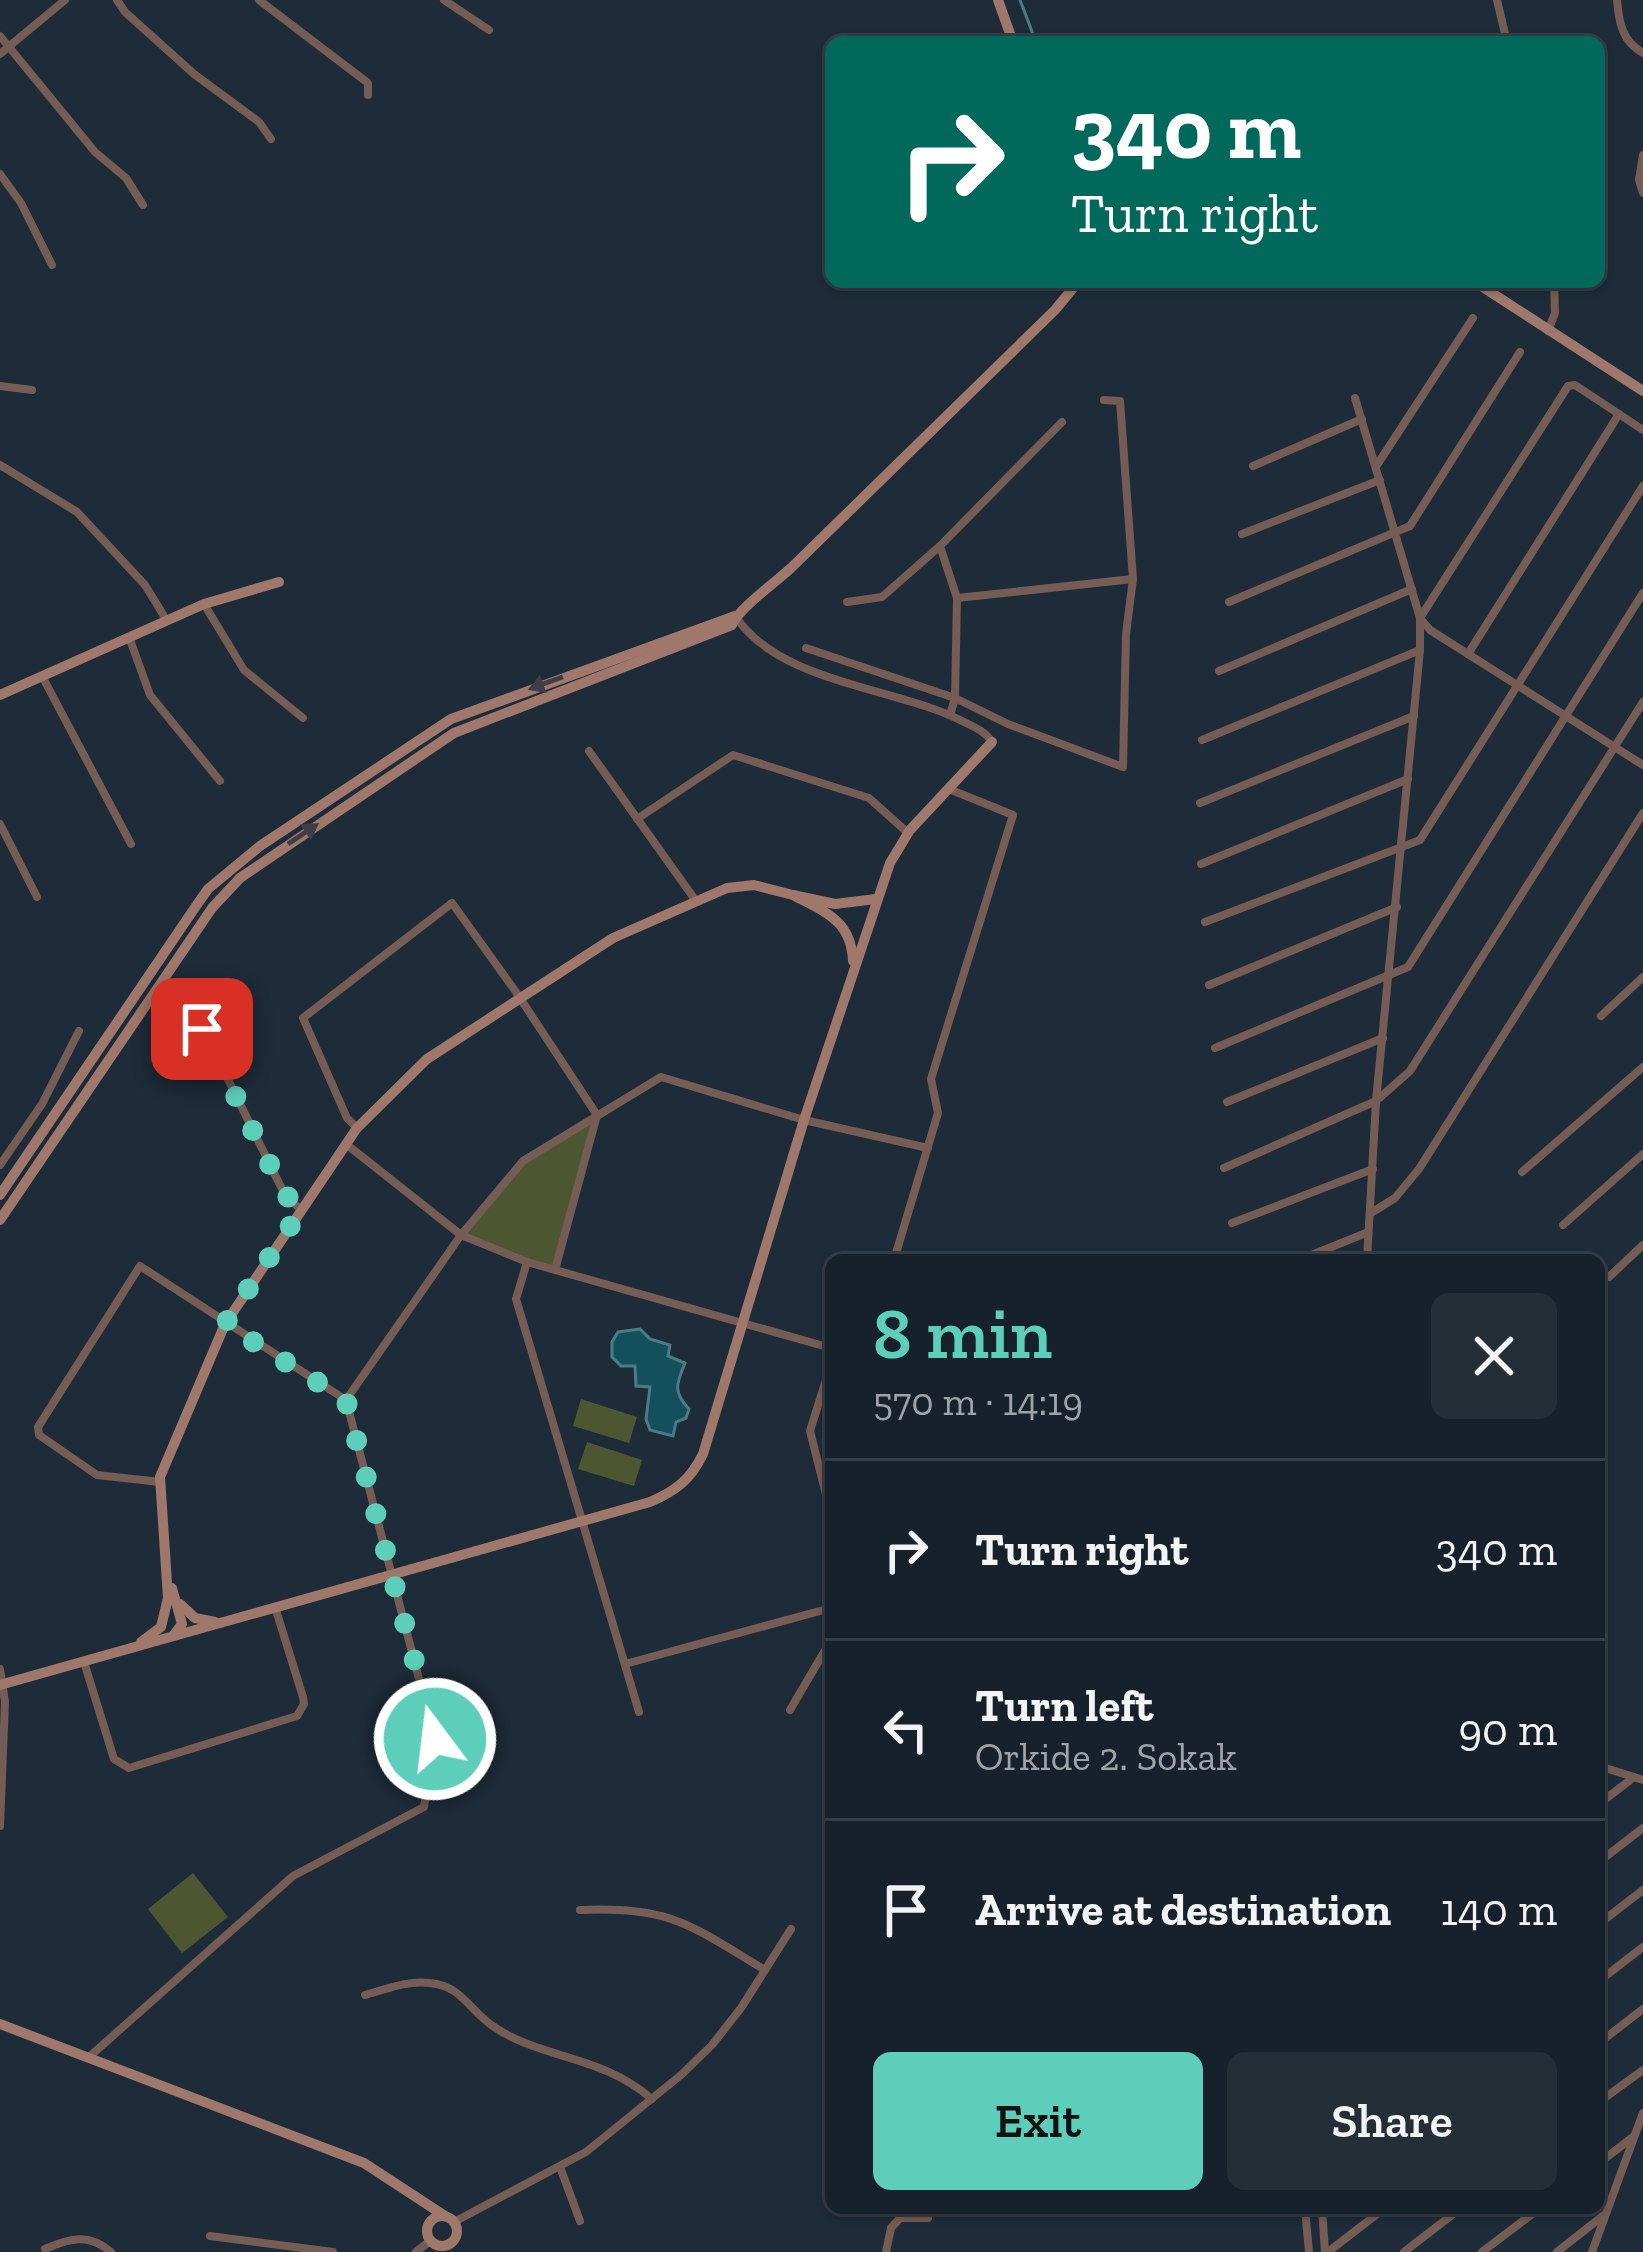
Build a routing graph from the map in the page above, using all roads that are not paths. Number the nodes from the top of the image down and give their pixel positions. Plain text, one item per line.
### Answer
1 (65, 0) edge
2 (117, 0) edge
3 (259, 0) edge
4 (444, 0) edge
5 (998, 0) edge
6 (1497, 0) edge
7 (1617, 0) edge
8 (489, 30) dead end
9 (0, 36) edge
10 (1011, 36) edge
11 (1506, 36) edge
12 (4, 51) edge
13 (1643, 53) edge
14 (368, 95) dead end
15 (271, 139) dead end
16 (1643, 155) edge
17 (0, 174) edge
18 (1643, 193) edge
19 (143, 205) dead end
20 (52, 265) dead end
21 (1072, 288) edge
22 (1484, 288) edge
23 (1554, 288) edge
24 (1473, 317) dead end
25 (1548, 331) junction
26 (1520, 352) dead end
27 (0, 386) edge
28 (32, 390) dead end
29 (1643, 391) edge
30 (1355, 398) dead end
31 (1104, 400) dead end
32 (1619, 414) junction
33 (1362, 419) junction
34 (1062, 422) dead end
35 (1643, 430) edge
36 (0, 465) edge
37 (1253, 466) dead end
38 (1376, 466) junction
39 (1380, 480) junction
40 (1643, 486) edge
41 (1242, 534) dead end
42 (1396, 535) junction
43 (940, 546) junction
44 (1133, 579) junction
45 (279, 582) dead end
46 (1412, 589) junction
47 (1643, 593) edge
48 (957, 598) junction
49 (847, 602) dead end
50 (1229, 602) dead end
51 (204, 604) junction
52 (735, 616) junction
53 (1420, 618) junction
54 (167, 620) junction
55 (130, 637) junction
56 (806, 648) dead end
57 (1420, 650) junction
58 (1468, 654) junction
59 (1219, 670) dead end
60 (42, 675) junction
61 (1517, 685) junction
62 (0, 695) edge
63 (955, 698) junction
64 (1643, 702) edge
65 (950, 715) junction
66 (1414, 716) junction
67 (1565, 716) junction
68 (302, 718) dead end
69 (1202, 740) dead end
70 (992, 742) joint
71 (1614, 747) junction
72 (589, 751) dead end
73 (1643, 765) edge
74 (1408, 778) junction
75 (220, 781) dead end
76 (950, 789) junction
77 (1199, 803) dead end
78 (1643, 813) edge
79 (637, 818) junction
80 (0, 824) edge
81 (908, 833) junction
82 (131, 844) dead end
83 (1402, 848) junction
84 (1201, 864) dead end
85 (793, 895) junction
86 (37, 897) dead end
87 (877, 899) junction
88 (696, 901) junction
89 (1396, 907) junction
90 (871, 914) junction
91 (838, 920) junction
92 (1205, 922) dead end
93 (181, 928) junction
94 (193, 935) junction
95 (854, 967) junction
96 (1390, 975) junction
97 (1643, 977) edge
98 (1209, 985) dead end
99 (519, 996) junction
100 (1601, 1016) dead end
101 (202, 1029) dead end
102 (79, 1031) dead end
103 (1383, 1038) junction
104 (1215, 1048) dead end
105 (1643, 1067) edge
106 (1376, 1101) junction
107 (1227, 1102) dead end
108 (597, 1115) junction
109 (804, 1120) junction
110 (357, 1129) junction
111 (346, 1144) junction
112 (928, 1148) junction
113 (1643, 1154) edge
114 (0, 1165) edge
115 (1224, 1168) dead end
116 (1373, 1169) junction
117 (1522, 1172) dead end
118 (0, 1195) edge
119 (301, 1210) junction
120 (1371, 1214) junction
121 (0, 1220) edge
122 (1232, 1223) dead end
123 (1563, 1225) dead end
124 (1366, 1233) junction
125 (461, 1235) junction
126 (1643, 1245) edge
127 (896, 1254) edge
128 (1314, 1254) edge
129 (1367, 1254) edge
130 (527, 1262) junction
131 (555, 1270) junction
132 (1609, 1277) dead end
133 (225, 1324) junction
134 (742, 1324) junction
135 (825, 1346) edge
136 (825, 1383) edge
137 (346, 1400) junction
138 (160, 1481) junction
139 (825, 1490) edge
140 (583, 1520) junction
141 (168, 1574) junction
142 (389, 1575) junction
143 (176, 1599) junction
144 (275, 1607) junction
145 (825, 1610) edge
146 (225, 1622) junction
147 (173, 1636) junction
148 (134, 1647) junction
149 (825, 1650) edge
150 (85, 1661) junction
151 (625, 1664) junction
152 (0, 1669) edge
153 (2, 1684) edge
154 (790, 1710) dead end
155 (639, 1712) dead end
156 (1605, 1768) edge
157 (1638, 1779) edge
158 (1605, 1800) edge
159 (0, 1826) edge
160 (1643, 1828) edge
161 (1605, 1857) edge
162 (1643, 1891) edge
163 (580, 1910) dead end
164 (1605, 1920) edge
165 (791, 1929) dead end
166 (1643, 1947) edge
167 (765, 1970) junction
168 (1605, 1976) edge
169 (365, 1995) dead end
170 (1643, 2009) edge
171 (0, 2024) edge
172 (1605, 2038) edge
173 (89, 2057) junction
174 (1643, 2070) edge
175 (652, 2098) junction
176 (1605, 2098) edge
177 (1643, 2113) edge
178 (1634, 2137) junction
179 (1605, 2159) edge
180 (560, 2167) junction
181 (406, 2192) junction
182 (1306, 2214) edge
183 (1323, 2214) edge
184 (1377, 2214) edge
185 (1453, 2214) edge
186 (1532, 2214) edge
187 (1605, 2214) junction
188 (928, 2218) dead end
189 (449, 2219) junction
190 (580, 2221) dead end
191 (210, 2236) dead end
192 (456, 2236) junction
193 (428, 2238) junction
194 (45, 2249) edge
195 (449, 2249) edge
196 (112, 2252) edge
197 (333, 2252) edge
198 (416, 2252) edge
199 (464, 2252) edge
200 (886, 2252) edge
201 (1309, 2252) edge
202 (1327, 2252) edge
203 (1405, 2252) edge
204 (1482, 2252) edge
205 (1557, 2252) edge
206 (1592, 2252) edge

1 - 12 street
2 - 15 street
3 - 14 street
4 - 8 street
5 - 10 street
6 - 11 street
7 - 13 street
9 - 12 street
12 - 19 street
16 - 18 street
17 - 20 street
21 - 52 street
22 - 25 street
23 - 25 street
24 - 38 street
25 - 29 street
26 - 42 street
27 - 28 street
30 - 33 street
31 - 44 street
32 - 35 street
32 - 53 street
32 - 58 street
33 - 37 street
33 - 38 street
34 - 43 street
36 - 54 street
38 - 39 street
39 - 41 street
39 - 42 street
40 - 61 street
42 - 46 street
42 - 50 street
43 - 48 street
43 - 49 street
44 - 48 street
44 - 63 street
45 - 51 street
46 - 53 street
46 - 59 street
47 - 67 street
48 - 63 street
51 - 54 street
51 - 68 street
52 - 65 street
52 -> 93 street
94 -> 52 street
53 - 57 street
53 - 58 street
54 - 55 street
55 - 60 street
55 - 75 street
56 - 63 street
57 - 66 street
57 - 69 street
58 - 61 street
60 - 62 street
60 - 82 street
61 - 67 street
61 - 83 street
63 - 65 street
64 - 71 street
65 - 70 street
66 - 74 street
66 - 77 street
67 - 71 street
67 - 96 street
70 - 76 street
71 - 73 street
71 - 106 street
72 - 79 street
74 - 83 street
74 - 84 street
76 - 81 street
76 - 112 street
78 - 120 street
79 - 81 street
79 - 88 street
80 - 86 street
81 - 87 street
83 - 89 street
83 - 92 street
85 - 87 street
85 - 88 street
85 - 91 street
87 - 90 street
88 - 99 street
89 - 96 street
89 - 98 street
90 - 91 street
90 - 95 street
91 - 95 street
93 - 94 street
93 - 118 street
94 - 121 street
95 - 109 street
96 - 103 street
96 - 104 street
97 - 100 street
99 - 108 street
99 - 110 street
99 - 110 street
101 - 119 street
102 - 114 street
103 - 106 street
103 - 107 street
105 - 117 street
106 - 115 street
106 - 116 street
108 - 109 street
108 - 125 street
108 - 131 street
109 - 112 street
109 - 134 street
110 - 111 street
111 - 119 street
111 - 125 street
112 - 127 street
113 - 123 street
116 - 120 street
116 - 122 street
119 - 133 street
120 - 124 street
124 - 128 street
124 - 129 street
125 - 130 street
125 - 137 street
126 - 132 street
130 - 131 street
130 - 140 street
131 - 134 street
133 - 137 street
133 - 138 street
133 - 138 street
134 - 135 street
134 - 140 street
136 - 139 street
137 - 142 street
138 - 141 street
140 - 142 street
140 - 151 street
141 - 143 street
141 - 148 street
142 - 144 street
142 - 173 street
143 - 146 street
143 - 147 street
144 - 146 street
144 - 150 street
145 - 151 street
146 - 147 street
147 - 148 street
148 - 150 street
149 - 154 street
150 - 153 street
151 - 155 street
152 - 153 street
153 - 159 street
156 - 157 street
157 - 158 street
160 - 161 street
162 - 164 street
163 - 167 street
165 - 167 street
166 - 168 street
167 - 175 street
169 - 175 street
170 - 172 street
171 - 173 street
173 - 181 street
174 - 176 street
175 - 180 street
177 - 178 street
178 - 179 street
178 - 187 street
180 - 189 street
180 - 190 street
181 - 189 street
181 - 193 street
182 - 201 street
183 - 202 street
184 - 202 street
185 - 203 street
186 - 204 street
187 - 205 street
187 - 206 street
188 - 200 street
189 - 192 street
189 - 193 street
191 - 197 street
192 - 195 street
192 - 199 street
193 - 195 street
193 - 198 street
194 - 196 street

